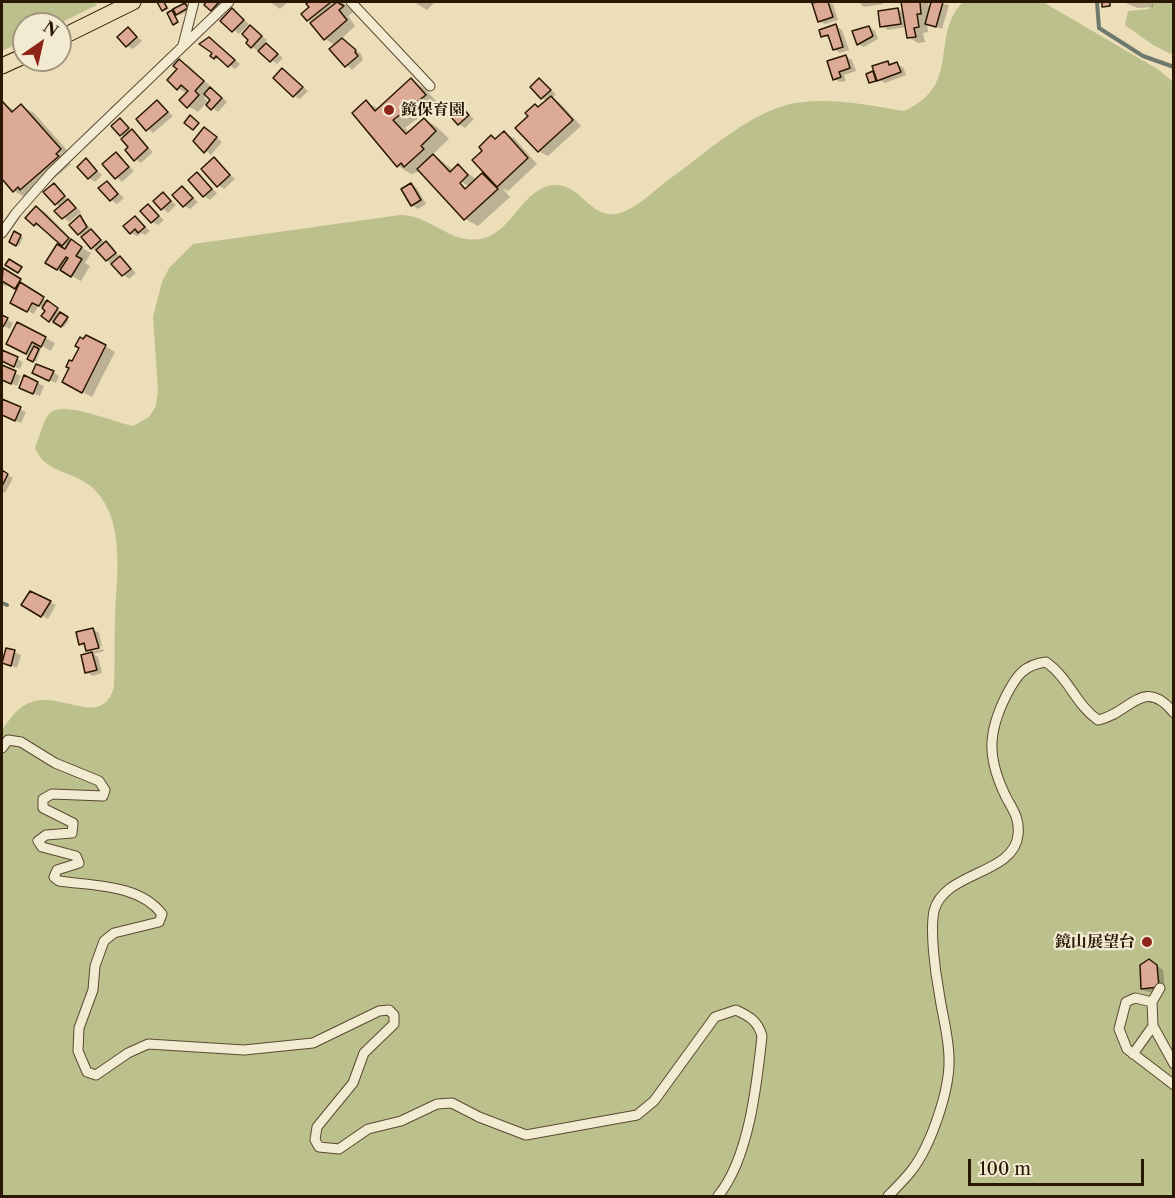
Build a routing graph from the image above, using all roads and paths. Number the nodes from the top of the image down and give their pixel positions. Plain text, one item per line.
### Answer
1 (134, 2) edge
2 (194, 2) edge
3 (229, 2) edge
4 (351, 2) edge
5 (72, 32) edge
6 (183, 45) junction
7 (430, 86) dead end
8 (2, 233) edge
9 (1173, 713) edge
10 (2, 748) edge
11 (1160, 988) dead end
12 (1152, 1002) junction
13 (1153, 1026) junction
14 (1133, 1053) junction
15 (1173, 1064) edge
16 (1173, 1085) edge
17 (718, 1197) edge
18 (888, 1197) edge

1 - 5 main road
2 - 6 street
3 - 6 street
4 - 7 street
6 - 8 street
9 - 18 street
10 - 17 street
11 - 12 street
12 - 13 street
12 - 14 street
13 - 14 street
13 - 15 street
14 - 16 street

